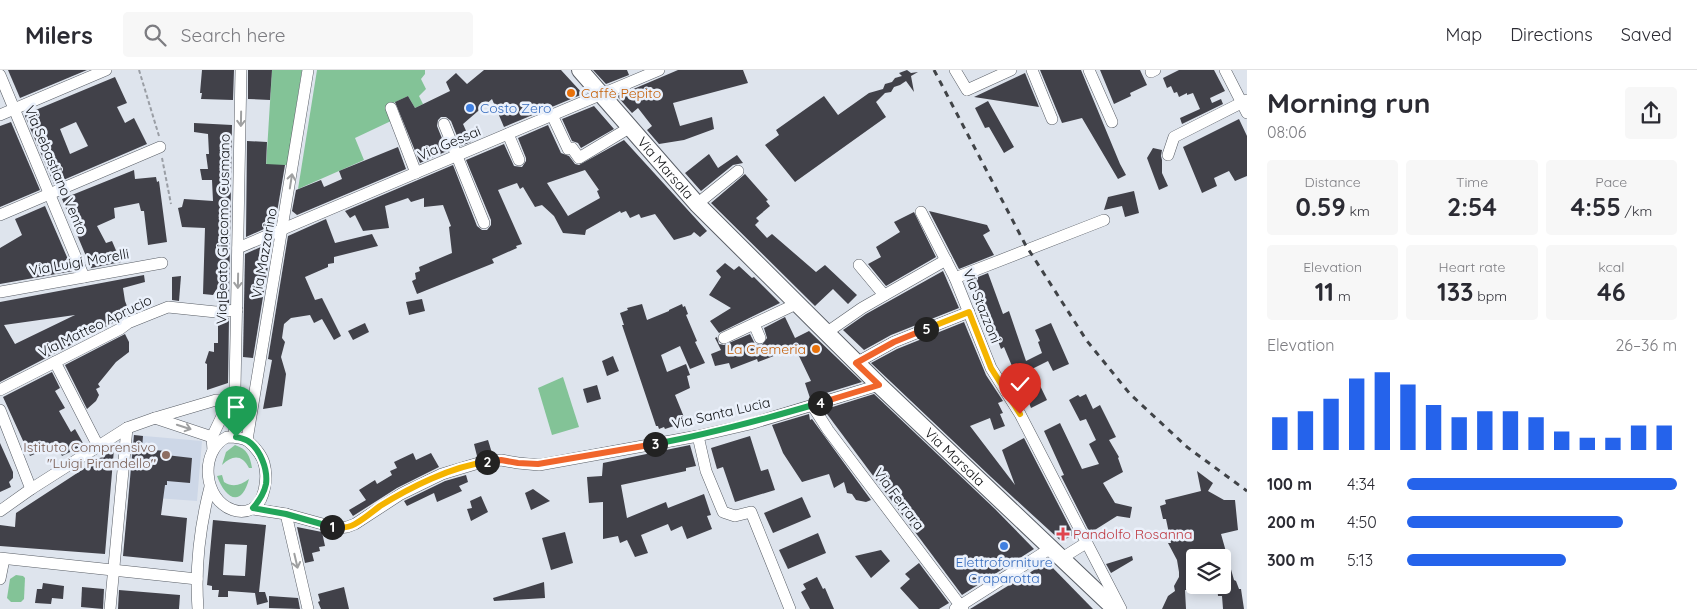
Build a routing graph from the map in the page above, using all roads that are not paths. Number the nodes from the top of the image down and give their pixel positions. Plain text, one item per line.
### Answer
1 (106, 70) edge
2 (241, 70) edge
3 (308, 70) edge
4 (580, 70) edge
5 (659, 70) edge
6 (955, 70) edge
7 (1011, 70) edge
8 (1032, 70) edge
9 (1090, 70) edge
10 (1225, 70) edge
11 (0, 75) edge
12 (602, 94) junction
13 (1245, 105) edge
14 (391, 108) dead end
15 (14, 109) junction
16 (0, 115) edge
17 (552, 115) junction
18 (1052, 119) dead end
19 (1112, 122) dead end
20 (444, 124) dead end
21 (629, 128) junction
22 (508, 134) junction
23 (160, 147) dead end
24 (1168, 155) dead end
25 (456, 156) junction
26 (520, 160) dead end
27 (738, 171) dead end
28 (416, 173) junction
29 (50, 194) junction
30 (697, 204) junction
31 (922, 212) dead end
32 (0, 215) edge
33 (1104, 220) dead end
34 (484, 223) dead end
35 (283, 229) junction
36 (238, 248) junction
37 (946, 260) junction
38 (162, 263) dead end
39 (859, 265) dead end
40 (84, 277) junction
41 (955, 278) junction
42 (0, 292) edge
43 (884, 295) junction
44 (796, 304) junction
45 (237, 310) junction
46 (969, 312) junction
47 (754, 324) junction
48 (826, 333) junction
49 (724, 338) dead end
50 (760, 338) dead end
51 (55, 362) junction
52 (856, 363) junction
53 (879, 385) junction
54 (0, 390) edge
55 (229, 404) junction
56 (812, 405) junction
57 (0, 410) edge
58 (155, 418) junction
59 (126, 428) junction
60 (698, 436) junction
61 (212, 437) junction
62 (242, 439) junction
63 (98, 446) junction
64 (213, 450) junction
65 (210, 487) junction
66 (31, 489) junction
67 (224, 507) junction
68 (253, 508) junction
69 (0, 511) edge
70 (204, 513) junction
71 (286, 514) junction
72 (1086, 543) junction
73 (1056, 553) junction
74 (2, 558) edge
75 (114, 570) junction
76 (0, 579) edge
77 (197, 579) junction
78 (1115, 607) edge
79 (959, 608) edge
80 (110, 609) edge
81 (198, 609) edge
82 (308, 609) edge
83 (790, 609) edge

1 - 15 street
2 -> 36 street, Via Beato Giacomo Cusmano
35 -> 3 street, Via Mazzarino
4 - 12 main road, Via Marsala
5 - 12 street, Via Gessai
6 - 7 street
8 - 18 street
9 - 19 street
10 - 13 street
11 - 15 street, Via Sebastiano Vento
12 - 17 street, Via Gessai
12 - 21 main road, Via Marsala
13 - 24 street
14 - 28 street, Via Gessai
15 - 16 street
15 - 29 street, Via Sebastiano Vento
17 - 21 street
17 - 22 street, Via Gessai
20 - 25 street
21 - 30 main road, Via Marsala
22 - 25 street, Via Gessai
22 - 26 street
23 - 29 street
25 - 28 street, Via Gessai
25 - 34 street
27 - 30 street
28 - 35 street, Via Gessai
29 - 32 street
29 - 40 street, Via Sebastiano Vento
30 - 44 main road, Via Marsala
31 - 37 street, Via Stazzoni
33 - 41 street
35 - 36 street, Via Gessai
35 - 62 street, Via Mazzarino
36 -> 45 street, Via Beato Giacomo Cusmano
37 - 41 street, Via Stazzoni
37 - 43 street
38 - 40 street, Via Luigi Morelli
39 - 43 street
40 - 42 street, Via Luigi Morelli
41 - 46 street, Via Stazzoni
43 - 48 street
44 - 47 street
44 - 48 main road, Via Marsala
45 - 51 street, Via Matteo Aprucio
45 - 55 street, Via Beato Giacomo Cusmano
46 - 52 street
46 - 72 street, Via Stazzoni
47 - 49 street
47 - 50 street
48 - 52 main road, Via Marsala
51 - 54 street, Via Matteo Aprucio
51 - 63 street
52 - 53 main road, Via Marsala
53 - 56 street, Via Santa Lucia
53 - 73 main road, Via Marsala
55 - 58 street
55 - 61 street
55 - 62 street
56 - 60 street, Via Santa Lucia
56 - 79 street, Via Ferrara
57 - 66 street
58 - 59 street
58 -> 61 street
59 - 63 street
59 - 75 street
60 - 71 street, Via Santa Lucia
60 - 83 street
61 - 64 street
62 - 64 street
62 - 68 street
63 - 66 street
64 - 65 street
65 - 67 street
65 - 70 street
66 - 69 street
67 - 68 street
67 - 70 street
68 - 71 street, Via Santa Lucia
70 - 77 street
71 -> 82 street
72 - 73 street
72 - 78 street, Via Stazzoni
73 - 78 main road, Via Marsala
73 - 79 street
74 - 75 street
74 - 76 street
75 - 77 street
75 - 80 street
77 - 81 street

